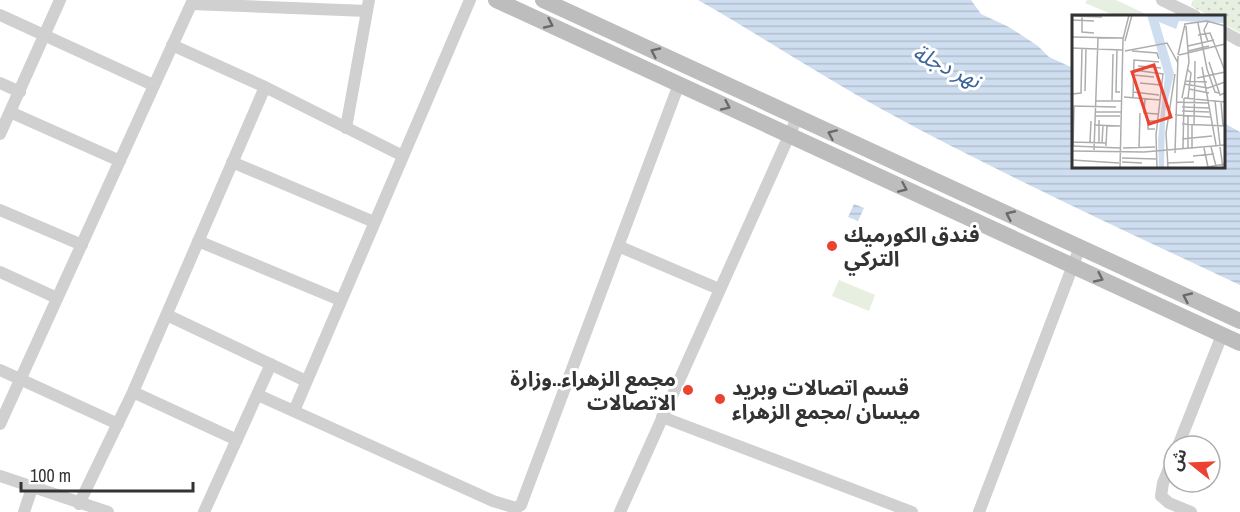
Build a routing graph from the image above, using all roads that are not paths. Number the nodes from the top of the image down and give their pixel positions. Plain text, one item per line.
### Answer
1 (60, 0) edge
2 (470, 0) edge
3 (496, 0) edge
4 (543, 0) edge
5 (1162, 0) edge
6 (192, 2) edge
7 (1183, 4) edge
8 (368, 5) edge
9 (0, 15) edge
10 (1194, 15) edge
11 (1225, 33) edge
12 (45, 35) junction
13 (1240, 41) edge
14 (172, 45) junction
15 (0, 83) edge
16 (679, 84) junction
17 (153, 85) junction
18 (265, 87) junction
19 (20, 92) junction
20 (10, 112) junction
21 (797, 118) junction
22 (346, 128) junction
23 (0, 134) edge
24 (789, 136) junction
25 (403, 156) junction
26 (120, 161) junction
27 (232, 162) junction
28 (982, 202) junction
29 (0, 210) edge
30 (973, 220) junction
31 (374, 222) junction
32 (198, 241) junction
33 (82, 245) junction
34 (618, 246) junction
35 (1080, 247) junction
36 (1073, 266) junction
37 (0, 272) edge
38 (719, 289) junction
39 (57, 298) junction
40 (340, 300) junction
41 (167, 315) junction
42 (1240, 321) edge
43 (1222, 335) junction
44 (1240, 343) edge
45 (271, 364) junction
46 (0, 370) edge
47 (21, 380) junction
48 (306, 381) junction
49 (133, 392) junction
50 (258, 395) junction
51 (294, 411) junction
52 (662, 417) junction
53 (118, 423) junction
54 (0, 424) edge
55 (1183, 434) edge
56 (237, 440) junction
57 (0, 476) edge
58 (32, 488) junction
59 (1162, 490) edge
60 (79, 504) junction
61 (491, 507) edge
62 (24, 512) edge
63 (108, 512) edge
64 (204, 512) edge
65 (620, 512) edge
66 (912, 512) edge
67 (979, 512) edge
68 (1191, 512) edge

1 - 12 street
2 - 25 street
3 -> 16 street
21 -> 4 street
5 - 7 street
6 - 8 street
6 - 14 street
7 - 10 street
8 - 22 street
9 - 12 street
11 - 13 street
12 - 17 street
12 - 19 street
14 - 17 street
14 - 18 street
15 - 19 street
16 -> 24 street
16 - 34 street
17 - 26 street
18 - 22 street
18 - 27 street
19 - 20 street
20 - 23 street
20 - 26 street
21 - 24 street
28 -> 21 street
22 - 25 street
24 -> 30 street
24 - 38 street
25 - 31 street
26 - 33 street
27 - 31 street
27 - 32 street
28 - 30 street
35 -> 28 street
29 - 33 street
30 - 36 street
31 - 40 street
32 - 40 street
32 - 41 street
33 - 39 street
34 - 38 street
34 - 61 street
35 - 36 street
42 -> 35 street
36 -> 43 street
36 - 67 street
37 - 39 street
38 - 52 street
39 - 47 street
40 - 48 street
41 - 45 street
41 - 49 street
43 - 44 street
43 - 55 street
45 - 48 street
45 - 50 street
46 - 47 street
47 - 53 street
47 - 54 street
48 - 51 street
49 - 53 street
49 - 56 street
50 - 51 street
50 - 56 street
51 - 61 street
52 - 65 street
52 - 66 street
53 - 60 street
56 - 64 street
57 - 58 street
58 - 60 street
58 - 62 street
59 - 68 street
60 - 63 street

